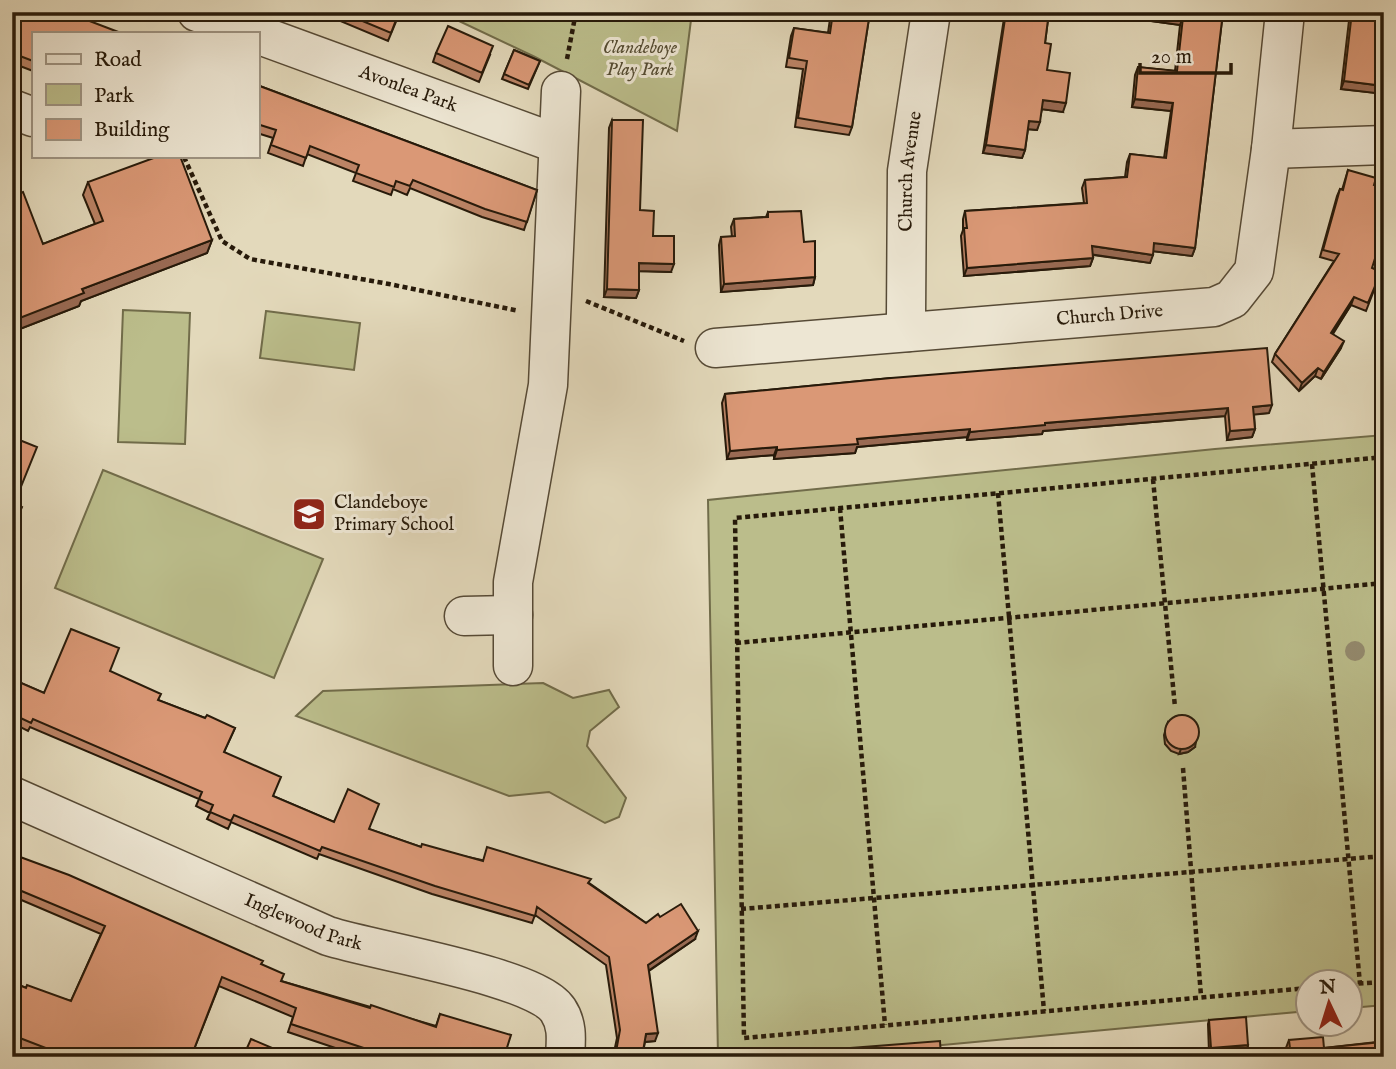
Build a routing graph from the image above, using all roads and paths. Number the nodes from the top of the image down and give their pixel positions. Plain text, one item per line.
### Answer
1 (197, 12) edge
2 (576, 12) edge
3 (931, 12) edge
4 (1285, 12) edge
5 (251, 32) edge
6 (259, 35) edge
7 (561, 91) joint
8 (12, 109) edge
9 (32, 117) edge
10 (558, 144) junction
11 (1384, 145) edge
12 (1270, 149) junction
13 (184, 158) edge
14 (554, 257) junction
15 (526, 300) dead end
16 (908, 332) junction
17 (715, 348) joint
18 (1384, 457) edge
19 (1312, 464) junction
20 (1153, 479) junction
21 (998, 493) junction
22 (840, 508) junction
23 (1384, 583) edge
24 (1324, 589) junction
25 (1165, 603) junction
26 (513, 615) junction
27 (464, 616) dead end
28 (1009, 618) junction
29 (851, 632) junction
30 (736, 643) junction
31 (513, 666) dead end
32 (1175, 706) dead end
33 (1183, 768) dead end
34 (12, 796) edge
35 (1384, 856) edge
36 (1348, 859) junction
37 (1191, 872) junction
38 (1033, 885) junction
39 (874, 898) junction
40 (741, 909) junction
41 (1358, 968) edge
42 (1384, 982) edge
43 (1364, 984) edge
44 (1294, 989) edge
45 (1201, 996) junction
46 (1044, 1011) junction
47 (885, 1026) junction
48 (565, 1057) edge

1 - 5 street, Avonlea Park
2 - 7 path
3 - 16 street, Church Avenue
4 - 12 street, Church Drive
6 - 10 street, Avonlea Park
7 - 10 street
8 - 9 street
10 - 14 street
11 - 12 street
12 - 16 street, Church Drive
13 - 15 path
14 - 17 path
14 - 26 street
16 - 17 street, Church Drive
18 - 19 path
19 - 20 path
19 - 24 path
20 - 21 path
20 - 25 path
21 - 22 path
21 - 28 path
22 - 29 path
22 - 30 path
23 - 24 path
24 - 25 path
24 - 36 path
25 - 28 path
25 - 32 path
26 - 27 street
26 - 31 street
28 - 29 path
28 - 38 path
29 - 30 path
29 - 39 path
30 - 40 path
33 - 37 path
34 - 48 street, Inglewood Park
35 - 36 path
36 - 37 path
36 - 41 path
37 - 38 path
37 - 45 path
38 - 39 path
38 - 46 path
39 - 40 path
39 - 47 path
40 - 47 path
42 - 43 path
44 - 45 path
45 - 46 path
46 - 47 path

